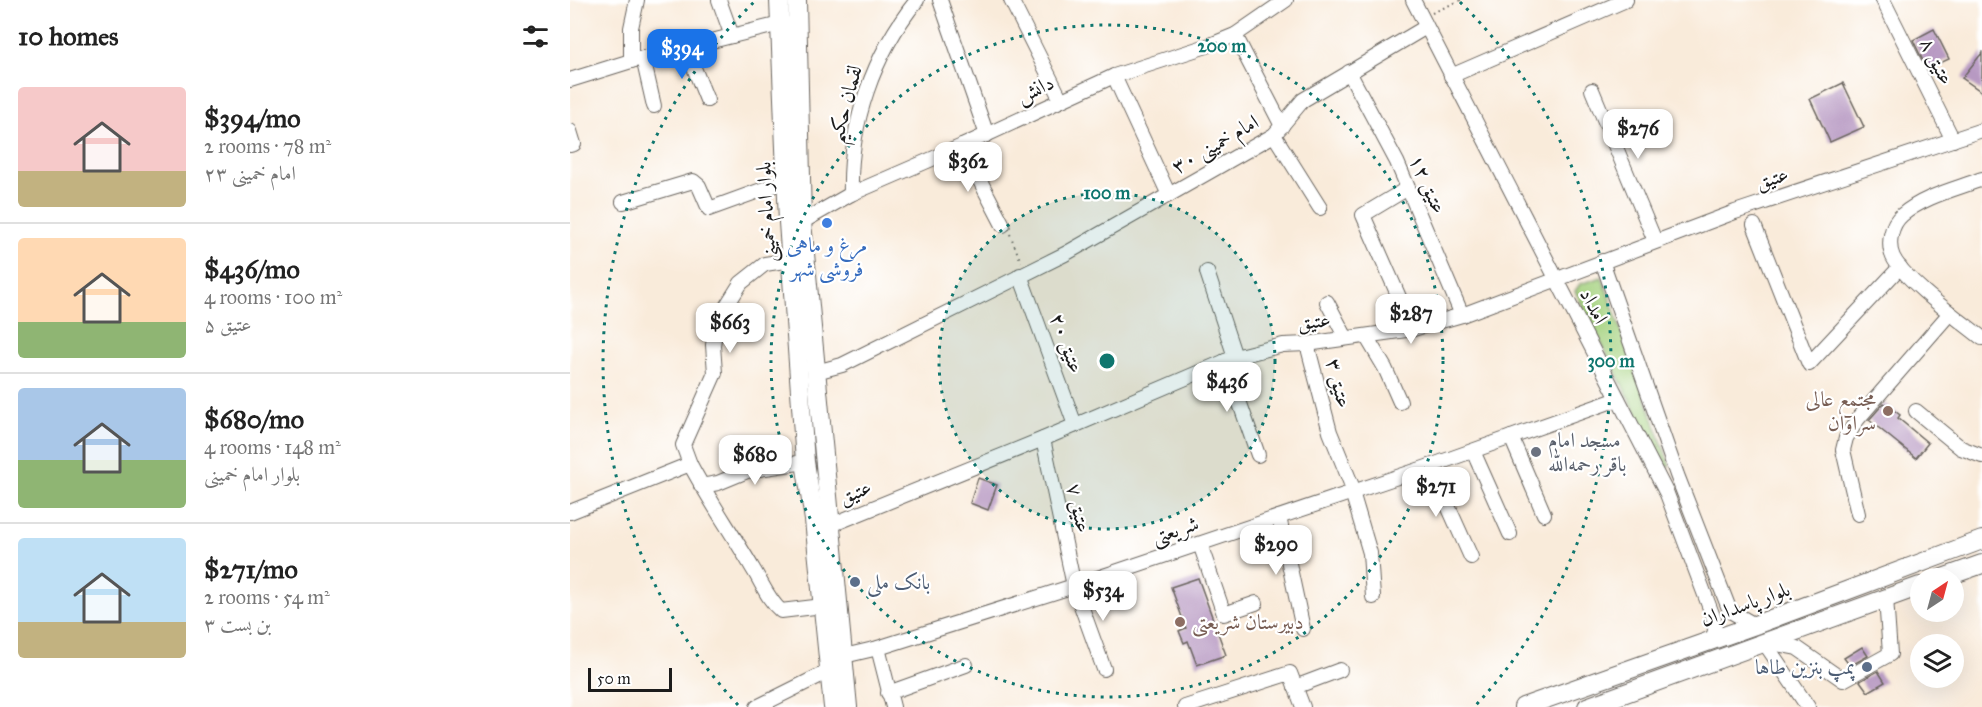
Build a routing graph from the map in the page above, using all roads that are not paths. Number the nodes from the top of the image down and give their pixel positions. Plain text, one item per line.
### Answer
1 (637, 0) edge
2 (719, 0) edge
3 (779, 0) edge
4 (797, 0) edge
5 (917, 0) edge
6 (940, 0) edge
7 (1011, 0) edge
8 (1286, 0) edge
9 (1413, 0) edge
10 (1626, 0) edge
11 (1883, 0) edge
12 (1424, 23) junction
13 (789, 24) junction
14 (1235, 35) junction
15 (732, 36) junction
16 (686, 48) junction
17 (637, 60) junction
18 (1350, 72) junction
19 (1114, 76) junction
20 (1451, 76) junction
21 (570, 80) edge
22 (1592, 90) dead end
23 (707, 100) dead end
24 (1061, 100) junction
25 (654, 106) dead end
26 (1982, 130) edge
27 (570, 131) edge
28 (1278, 131) junction
29 (987, 135) junction
30 (1953, 140) junction
31 (570, 145) edge
32 (962, 146) junction
33 (1982, 179) edge
34 (786, 181) junction
35 (1408, 188) junction
36 (851, 194) junction
37 (1169, 195) junction
38 (623, 202) dead end
39 (1320, 208) dead end
40 (802, 222) junction
41 (1003, 225) road end
42 (1754, 225) dead end
43 (1655, 241) junction
44 (791, 260) junction
45 (1602, 261) junction
46 (1900, 267) junction
47 (1208, 272) dead end
48 (1023, 273) junction
49 (1556, 279) junction
50 (1327, 302) dead end
51 (1950, 313) junction
52 (1462, 315) junction
53 (1413, 329) junction
54 (1366, 336) junction
55 (1346, 338) junction
56 (1982, 338) edge
57 (1307, 344) junction
58 (1230, 359) junction
59 (816, 372) junction
60 (1618, 399) junction
61 (1400, 402) dead end
62 (1916, 411) dead end
63 (1075, 425) junction
64 (1511, 437) junction
65 (1043, 439) junction
66 (1473, 451) junction
67 (1258, 455) dead end
68 (1982, 456) edge
69 (805, 462) junction
70 (690, 464) junction
71 (1430, 466) junction
72 (1677, 475) junction
73 (1660, 481) junction
74 (701, 486) junction
75 (1353, 492) junction
76 (570, 512) edge
77 (1544, 514) dead end
78 (1858, 514) dead end
79 (1279, 517) junction
80 (823, 526) junction
81 (1510, 534) dead end
82 (1982, 540) edge
83 (1200, 544) junction
84 (1471, 557) dead end
85 (1982, 564) edge
86 (1964, 570) edge
87 (1074, 586) junction
88 (1910, 590) edge
89 (1373, 597) dead end
90 (1886, 598) junction
91 (1256, 603) dead end
92 (823, 606) junction
93 (1755, 625) junction
94 (1303, 629) dead end
95 (1712, 640) junction
96 (1764, 642) junction
97 (878, 648) junction
98 (844, 656) junction
99 (966, 665) dead end
100 (1104, 669) dead end
101 (1340, 670) dead end
102 (829, 671) junction
103 (1295, 687) junction
104 (888, 693) junction
105 (757, 707) edge
106 (833, 707) edge
107 (848, 707) edge
108 (893, 707) edge
109 (1185, 707) edge
110 (1303, 707) edge
111 (1523, 707) edge
112 (1587, 707) edge
113 (1808, 707) edge

1 - 17 street
2 - 15 street
3 - 13 main road, بلوار امام خمینی
4 - 13 main road, بلوار امام خمینی
5 - 36 street, لقمان حکیم
6 - 29 street
7 - 24 street
8 - 14 street, دانش
9 - 12 street, امداد
10 - 20 street
11 - 30 street, عتیق ۸
12 - 18 street, امام خمینی ۳۰
12 - 20 street, امداد
13 - 15 street
13 - 34 main road, بلوار امام خمینی
13 - 40 main road, بلوار امام خمینی
14 - 19 street, دانش
14 - 28 street
15 - 16 street
16 - 17 street
16 - 23 street
17 - 21 street
17 - 25 street
18 - 28 street, امام خمینی ۳۰
18 - 35 street, عتیق ۱۲
19 - 24 street, دانش
19 - 37 street
20 - 49 street, امداد
22 - 43 street
24 - 29 street, دانش
26 - 30 street, عتیق
27 - 31 street
28 - 37 street, امام خمینی ۳۰
28 - 39 street
29 - 32 street, دانش
30 - 43 street, عتیق
32 - 36 street, دانش
32 - 41 street
33 - 46 street
34 - 38 street
34 - 44 main road, بلوار امام خمینی
35 - 52 street, عتیق ۱۲
35 - 53 street
36 - 40 street, دانش
37 - 48 street, امام خمینی ۳۰
40 - 59 main road, بلوار امام خمینی
42 - 46 street
43 - 45 street, عتیق
44 - 69 main road, بلوار امام خمینی
44 - 70 street
45 - 49 street, عتیق
45 - 72 street, امداد
46 - 51 street
47 - 58 street
48 - 59 street, امام خمینی ۳۰
48 - 63 street, عتیق ۲۰
49 - 52 street, عتیق
49 - 60 street, امداد
50 - 55 street
51 - 56 street
51 - 78 street
52 - 53 street, عتیق
53 - 54 street, عتیق
54 - 55 street, عتیق
54 - 61 street
55 - 57 street, عتیق
57 - 58 street, عتیق
57 - 75 street, عتیق ۳
58 - 63 street, عتیق
58 - 67 street
59 - 80 main road, بلوار امام خمینی
60 - 64 street, شریعتی
60 - 73 street, امداد
62 - 68 street
63 - 65 street, عتیق
64 - 66 street, شریعتی
64 - 77 street
65 - 80 street, عتیق
65 - 87 street, عتیق ۷
66 - 71 street, شریعتی
66 - 81 street
69 - 74 street
69 - 80 main road, بلوار امام خمینی
70 - 74 street
70 - 76 street
71 - 75 street, شریعتی
71 - 84 street
72 - 73 street
72 - 93 street, امداد
73 - 95 street, امداد
74 - 92 street
75 - 79 street, شریعتی
75 - 89 street, عتیق ۳
79 - 83 street, شریعتی
79 - 94 street
80 - 92 main road, بلوار امام خمینی
80 - 98 main road, بلوار امام خمینی
82 - 93 main road, بلوار پاسداران
83 - 87 street, شریعتی
83 - 91 street
85 - 86 main road
87 - 97 street, شریعتی
87 - 100 street, عتیق ۷
88 - 90 main road, بلوار پاسداران
90 - 96 main road, بلوار پاسداران
90 - 96 street
92 - 102 main road, بلوار امام خمینی
93 - 95 main road, بلوار پاسداران
93 - 96 main road
95 - 111 main road, بلوار پاسداران
96 - 112 main road, بلوار پاسداران
96 - 113 street
97 - 98 street, شریعتی
97 - 104 street
98 - 107 main road, بلوار امام خمینی
99 - 104 street
101 - 103 street
102 - 105 street
102 - 106 main road, بلوار امام خمینی
103 - 109 street
103 - 110 street
104 - 108 street

